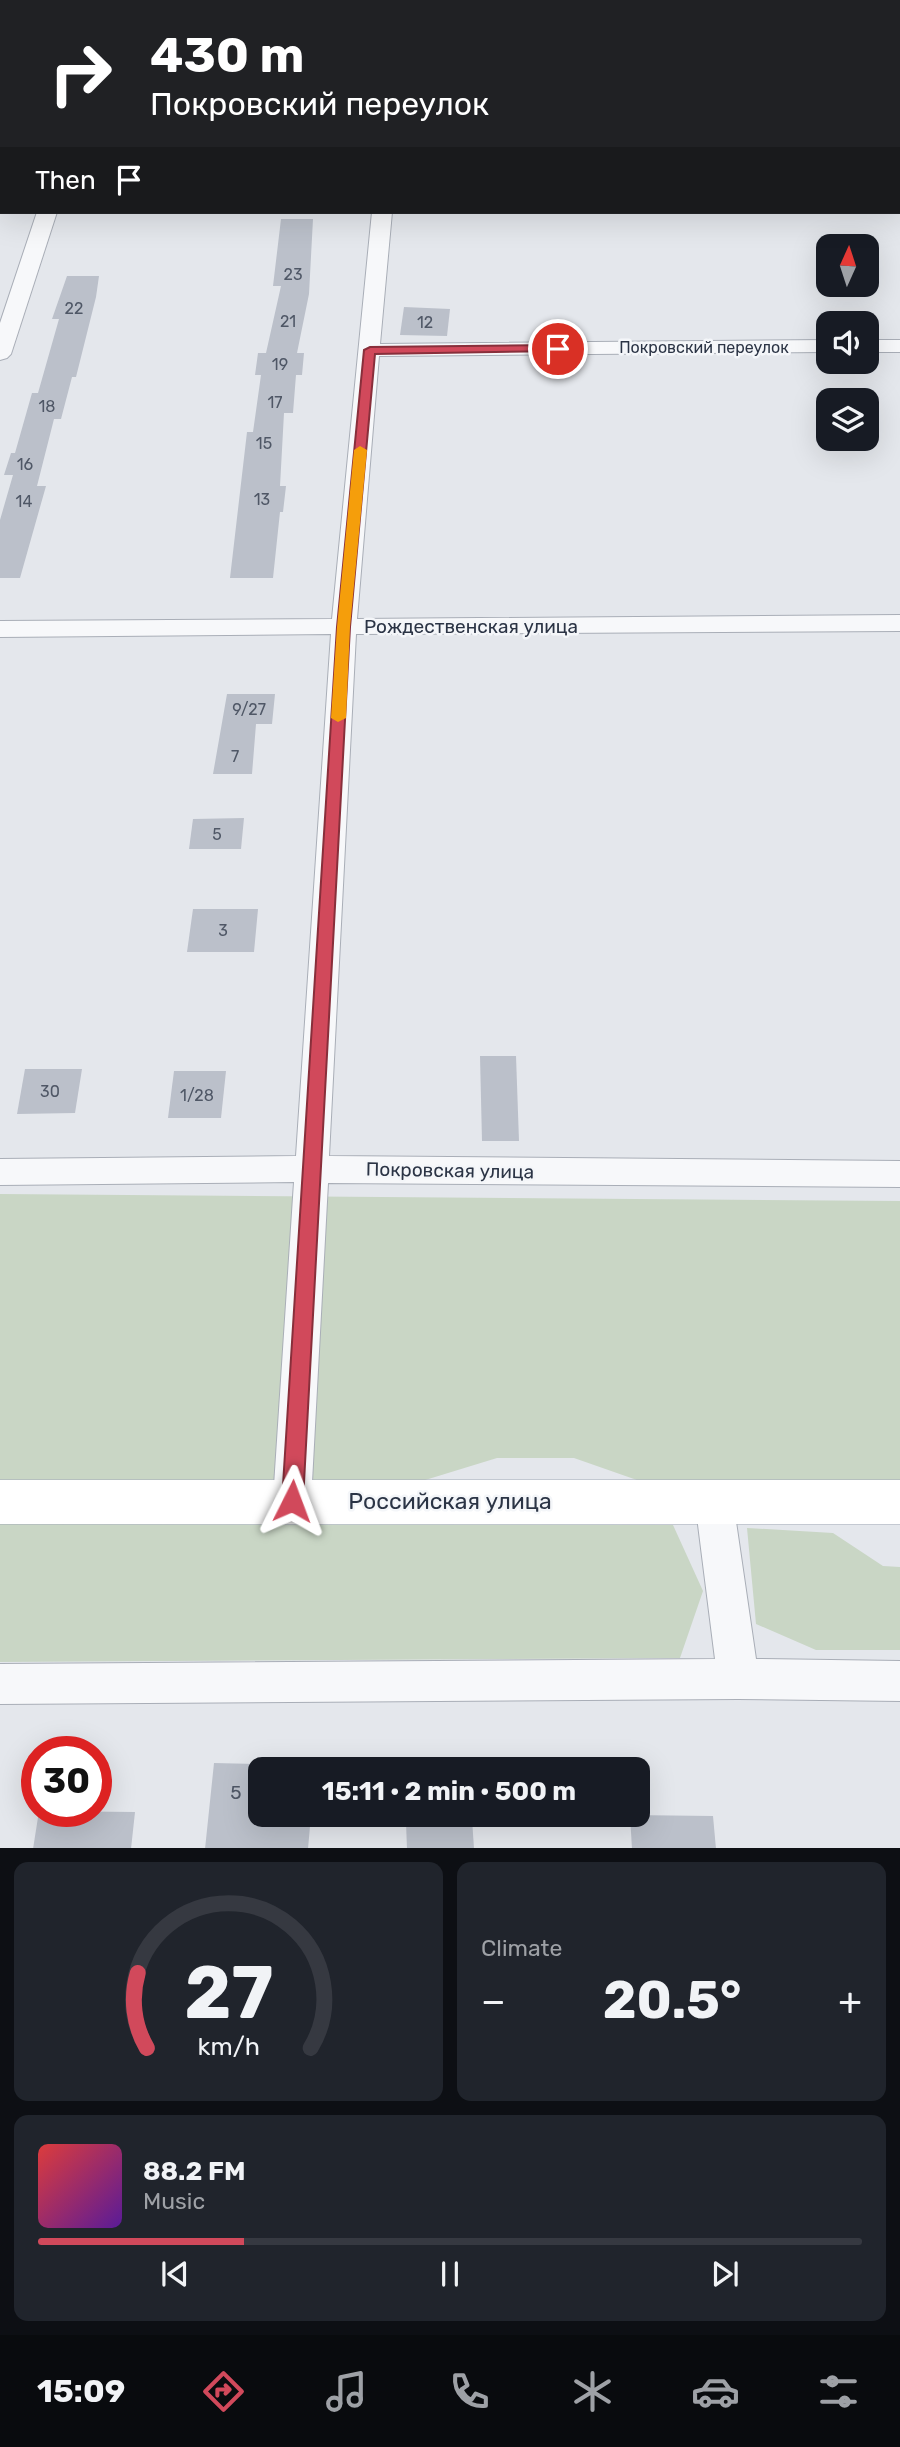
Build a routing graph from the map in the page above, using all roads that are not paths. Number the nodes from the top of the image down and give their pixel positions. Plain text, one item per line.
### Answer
1 (46, 214) edge
2 (382, 214) edge
3 (816, 346) edge
4 (879, 346) edge
5 (900, 346) edge
6 (370, 350) junction
7 (0, 354) edge
8 (900, 623) edge
9 (344, 627) junction
10 (0, 629) edge
11 (312, 1169) junction
12 (0, 1172) edge
13 (900, 1174) edge
14 (292, 1501) junction
15 (714, 1501) junction
16 (0, 1502) edge
17 (900, 1502) edge
18 (738, 1679) junction
19 (0, 1684) edge
20 (898, 1685) edge

1 - 7 street
2 - 6 street
3 - 6 street, Покровский переулок
4 - 5 street
6 - 9 street
8 - 9 street, Рождественская улица
9 - 10 street, Рождественская улица
9 - 11 street
11 - 12 street, Покровская улица
11 - 13 street, Покровская улица
11 - 14 street
14 - 15 main road, Российская улица
14 - 16 main road, Российская улица
15 - 17 main road, Российская улица
15 - 18 street
18 - 19 street
18 - 20 street

